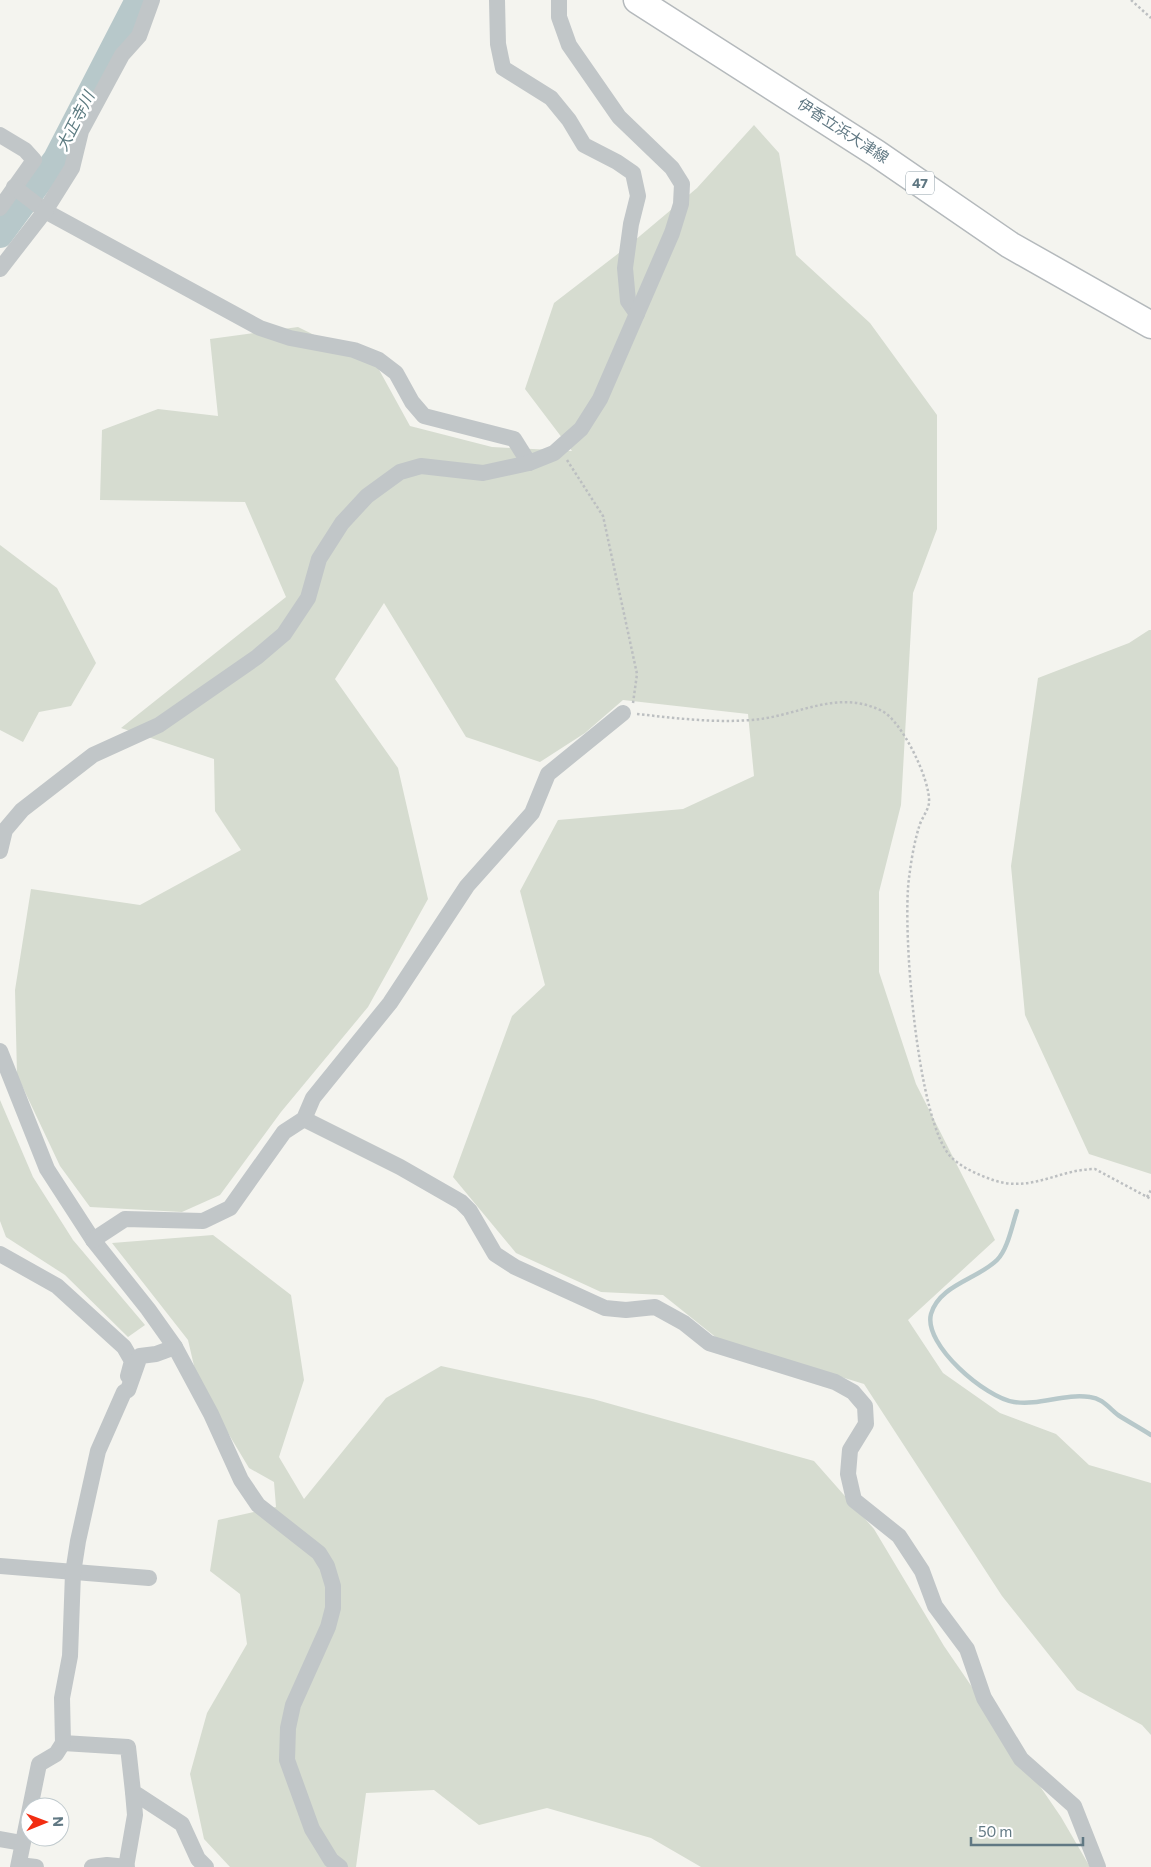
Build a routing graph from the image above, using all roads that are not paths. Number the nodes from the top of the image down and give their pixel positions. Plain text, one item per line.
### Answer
1 (152, 0) edge
2 (497, 0) edge
3 (559, 0) edge
4 (637, 0) edge
5 (0, 135) edge
6 (14, 187) junction
7 (0, 208) edge
8 (45, 211) junction
9 (0, 269) edge
10 (637, 314) junction
11 (1151, 325) edge
12 (529, 463) junction
13 (623, 713) road end
14 (0, 851) edge
15 (0, 1051) edge
16 (304, 1119) junction
17 (93, 1240) junction
18 (0, 1254) edge
19 (175, 1346) junction
20 (124, 1392) junction
21 (0, 1566) edge
22 (73, 1573) junction
23 (149, 1578) dead end
24 (63, 1743) junction
25 (133, 1792) junction
26 (32, 1797) edge
27 (0, 1839) edge
28 (20, 1843) edge
29 (21, 1847) edge
30 (198, 1864) edge
31 (19, 1866) edge
32 (36, 1867) edge
33 (92, 1867) edge
34 (127, 1867) edge
35 (340, 1867) edge
36 (1098, 1867) edge

1 - 8 street
2 - 10 street
3 - 10 street
4 - 11 main road, 伊香立浜大津線 / 47
5 - 6 street
6 - 7 street
6 - 8 street
8 - 9 street
8 - 12 street
10 - 12 street
12 - 14 street
13 - 16 street
15 - 17 street
16 - 17 street
16 - 36 street
17 - 19 street
18 - 20 street
19 - 20 street
19 - 35 street
20 - 22 street
21 - 22 street
22 - 23 street
22 - 24 street
24 - 25 street
24 - 26 street
25 - 30 street
25 - 34 street
27 - 28 street
29 - 31 street
31 - 32 street
33 - 34 street

